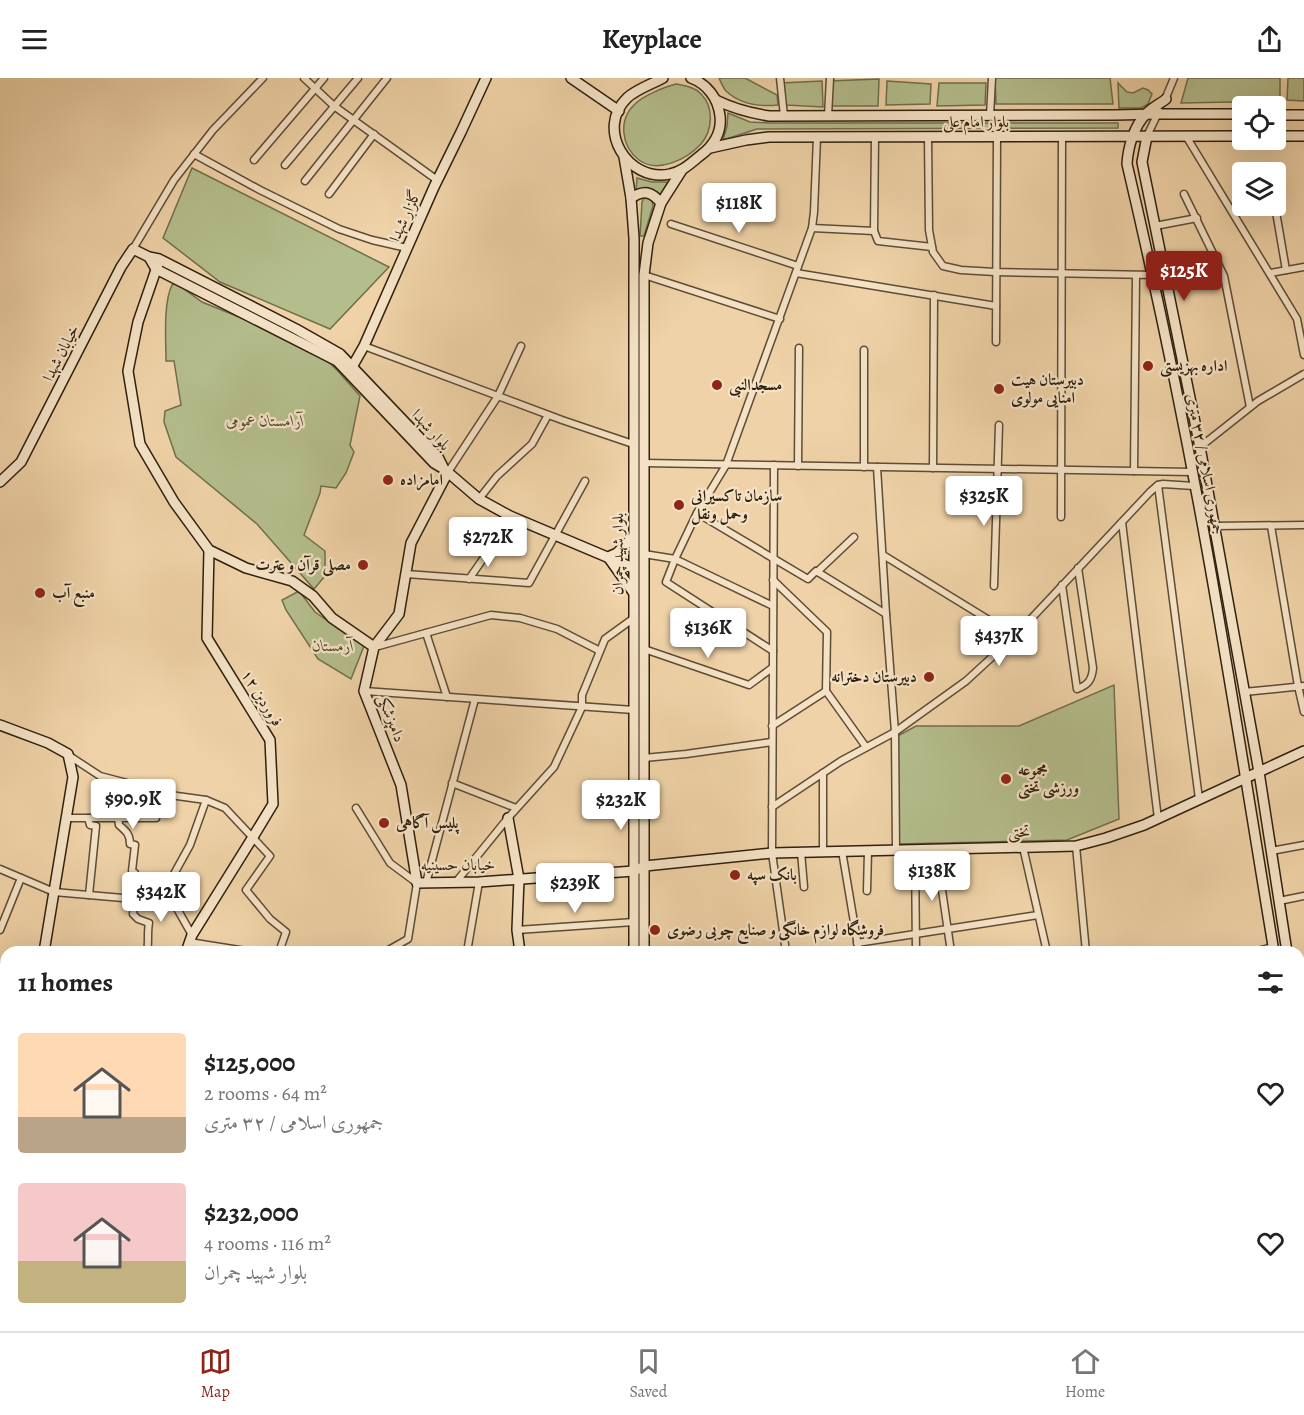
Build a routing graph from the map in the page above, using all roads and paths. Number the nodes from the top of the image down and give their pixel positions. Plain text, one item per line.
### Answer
1 (263, 78) edge
2 (304, 78) edge
3 (324, 78) edge
4 (358, 78) edge
5 (387, 78) edge
6 (486, 78) edge
7 (571, 78) edge
8 (649, 78) edge
9 (663, 78) edge
10 (691, 78) edge
11 (708, 78) edge
12 (780, 78) edge
13 (830, 78) edge
14 (992, 78) edge
15 (1174, 78) edge
16 (315, 88) junction
17 (639, 91) junction
18 (713, 96) junction
19 (1166, 99) junction
20 (334, 106) junction
21 (619, 111) junction
22 (1145, 114) junction
23 (1158, 114) junction
24 (1232, 114) edge
25 (1286, 115) edge
26 (1304, 115) edge
27 (784, 116) junction
28 (828, 116) junction
29 (990, 116) junction
30 (355, 120) junction
31 (374, 134) junction
32 (1147, 136) junction
33 (1186, 136) junction
34 (1232, 136) edge
35 (1286, 136) edge
36 (1304, 136) edge
37 (817, 137) junction
38 (875, 137) junction
39 (928, 137) junction
40 (997, 137) junction
41 (1062, 137) junction
42 (1132, 137) junction
43 (710, 148) junction
44 (194, 154) junction
45 (624, 157) junction
46 (254, 160) dead end
47 (285, 165) dead end
48 (682, 170) junction
49 (437, 180) junction
50 (305, 181) dead end
51 (328, 194) dead end
52 (1184, 194) dead end
53 (631, 198) junction
54 (661, 203) junction
55 (1277, 216) edge
56 (1197, 218) junction
57 (671, 224) dead end
58 (1155, 226) junction
59 (812, 228) junction
60 (874, 231) junction
61 (932, 247) junction
62 (407, 248) junction
63 (133, 249) junction
64 (158, 264) junction
65 (1304, 267) edge
66 (797, 270) junction
67 (1286, 270) junction
68 (995, 272) junction
69 (1062, 273) junction
70 (1270, 273) junction
71 (644, 275) junction
72 (1153, 275) junction
73 (1136, 276) junction
74 (934, 296) junction
75 (996, 306) junction
76 (780, 319) junction
77 (996, 342) dead end
78 (364, 346) junction
79 (521, 346) dead end
80 (799, 348) dead end
81 (864, 350) dead end
82 (1304, 355) edge
83 (352, 367) junction
84 (1304, 374) edge
85 (498, 396) junction
86 (1250, 408) junction
87 (548, 415) junction
88 (999, 425) dead end
89 (633, 444) junction
90 (1200, 447) junction
91 (643, 463) junction
92 (726, 465) junction
93 (774, 465) junction
94 (798, 466) junction
95 (864, 467) junction
96 (877, 467) junction
97 (933, 468) junction
98 (997, 469) junction
99 (446, 470) junction
100 (1062, 470) junction
101 (1134, 471) junction
102 (1192, 472) junction
103 (585, 481) dead end
104 (0, 482) edge
105 (1158, 486) junction
106 (1194, 486) junction
107 (479, 499) junction
108 (697, 513) junction
109 (1061, 517) dead end
110 (1122, 522) junction
111 (1304, 525) edge
112 (1215, 526) junction
113 (1271, 526) junction
114 (555, 535) junction
115 (499, 536) dead end
116 (633, 537) junction
117 (854, 537) dead end
118 (1218, 546) junction
119 (1207, 548) junction
120 (209, 550) junction
121 (644, 554) junction
122 (883, 555) junction
123 (608, 557) junction
124 (675, 559) junction
125 (773, 560) junction
126 (633, 568) junction
127 (1078, 568) junction
128 (817, 572) junction
129 (406, 574) junction
130 (469, 579) junction
131 (773, 580) junction
132 (1062, 585) junction
133 (994, 586) dead end
134 (633, 592) junction
135 (773, 606) junction
136 (886, 614) junction
137 (634, 618) junction
138 (426, 633) junction
139 (1015, 636) junction
140 (374, 647) junction
141 (644, 650) junction
142 (600, 651) junction
143 (772, 651) junction
144 (772, 668) junction
145 (1301, 686) edge
146 (826, 690) junction
147 (364, 691) junction
148 (1244, 692) junction
149 (447, 697) junction
150 (475, 699) junction
151 (582, 706) junction
152 (639, 711) junction
153 (1304, 712) edge
154 (0, 725) edge
155 (772, 726) junction
156 (895, 732) junction
157 (772, 742) junction
158 (866, 747) junction
159 (1304, 751) edge
160 (68, 754) junction
161 (644, 758) junction
162 (1259, 772) junction
163 (823, 773) junction
164 (1246, 778) junction
165 (453, 783) junction
166 (158, 791) junction
167 (1199, 799) junction
168 (206, 800) junction
169 (772, 807) junction
170 (356, 808) dead end
171 (516, 808) junction
172 (66, 818) junction
173 (88, 818) junction
174 (118, 818) junction
175 (508, 818) junction
176 (1158, 819) junction
177 (253, 837) junction
178 (1304, 845) edge
179 (1076, 846) junction
180 (1023, 847) junction
181 (915, 849) junction
182 (936, 849) junction
183 (868, 850) junction
184 (896, 850) junction
185 (1271, 850) junction
186 (843, 851) junction
187 (801, 852) junction
188 (823, 852) junction
189 (771, 853) junction
190 (645, 866) junction
191 (0, 869) edge
192 (634, 871) junction
193 (21, 878) junction
194 (519, 879) junction
195 (456, 882) junction
196 (479, 882) junction
197 (421, 883) junction
198 (804, 887) dead end
199 (867, 891) dead end
200 (54, 892) junction
201 (89, 895) junction
202 (1304, 896) edge
203 (135, 898) junction
204 (144, 898) junction
205 (171, 898) junction
206 (1279, 901) junction
207 (1038, 915) junction
208 (634, 922) junction
209 (948, 929) junction
210 (0, 930) edge
211 (518, 930) junction
212 (916, 935) junction
213 (190, 938) junction
214 (857, 943) junction
215 (45, 946) edge
216 (148, 946) edge
217 (188, 946) edge
218 (225, 946) edge
219 (281, 946) edge
220 (396, 946) edge
221 (468, 946) edge
222 (519, 946) edge
223 (634, 946) edge
224 (644, 946) edge
225 (785, 946) edge
226 (858, 946) edge
227 (916, 946) edge
228 (950, 946) edge
229 (1046, 946) edge
230 (1085, 946) edge
231 (1273, 946) edge
232 (1286, 946) edge

1 - 44 street
2 - 16 street
3 - 16 street
4 - 20 street
5 - 30 street
6 - 49 street, گلزار شهدا
7 - 21 street
8 - 17 street
9 - 17 street
10 - 18 street, بلوار امام علی
11 - 18 street
12 - 27 street
13 - 28 street
14 - 29 street
15 - 19 street
16 - 20 street
16 - 46 street
17 - 21 street
18 - 27 street, بلوار امام علی
18 - 43 street
19 - 22 street, جمهوری اسلامی / ۳۲ متری
19 - 23 street
20 - 30 street
20 - 47 street
21 - 45 street, بلوار شهید چمران
22 - 23 street, بلوار امام علی
22 - 29 street, بلوار امام علی
22 - 42 street, جمهوری اسلامی / ۳۲ متری
23 - 24 street, بلوار امام علی
23 - 32 street
25 - 26 street
27 - 28 street, بلوار امام علی
28 - 29 street, بلوار امام علی
30 - 31 street
30 - 50 street
31 - 49 street
31 - 51 street
32 - 33 street, بلوار امام علی
32 - 42 street, بلوار امام علی
32 - 58 street, جمهوری اسلامی / ۳۲ متری
33 - 34 street, بلوار امام علی
33 - 70 street
35 - 36 street
37 - 38 street, بلوار امام علی
37 - 43 street, بلوار امام علی
37 - 59 street
38 - 39 street, بلوار امام علی
38 - 60 street
39 - 40 street, بلوار امام علی
39 - 61 street
40 - 41 street, بلوار امام علی
40 - 68 street
41 - 42 street, بلوار امام علی
41 - 69 street
42 - 72 street, جمهوری اسلامی / ۳۲ متری
43 - 48 street
44 - 62 street
44 - 63 street
45 - 48 street
45 - 53 street, بلوار شهید چمران
48 - 54 street, بلوار شهید چمران
49 - 62 street, گلزار شهدا
52 - 56 street
53 - 54 street
53 - 89 street, بلوار شهید چمران
54 - 71 street, بلوار شهید چمران
55 - 67 street
56 - 58 street
56 - 86 street
57 - 66 street
58 - 90 street, جمهوری اسلامی / ۳۲ متری
59 - 60 street
59 - 66 street
60 - 61 street
61 - 68 street
62 - 78 street, گلزار شهدا
63 - 64 street
63 - 104 street, خیابان شهدا
64 - 83 street, بلوار شهدا
64 - 99 street, بلوار شهدا
64 - 120 street
65 - 67 street
66 - 74 street
66 - 76 street
67 - 70 street
68 - 69 street
68 - 75 street
69 - 73 street
69 - 100 street
70 - 82 street
71 - 76 street
71 - 91 street, بلوار شهید چمران
72 - 73 street
72 - 102 street, جمهوری اسلامی / ۳۲ متری
73 - 101 street
74 - 75 street
74 - 97 street
75 - 77 street
76 - 92 street
78 - 83 street, گلزار شهدا
78 - 85 street
79 - 85 street
80 - 94 street
81 - 95 street
83 - 99 street, بلوار شهدا
84 - 86 street
85 - 87 street
85 - 99 street
86 - 90 street
87 - 89 street
87 - 107 street
88 - 98 street
89 - 116 street, بلوار شهید چمران
90 - 112 street, جمهوری اسلامی / ۳۲ متری
91 - 92 street
91 - 121 street, بلوار شهید چمران
92 - 93 street
92 - 108 street
93 - 94 street
93 - 125 street
94 - 95 street
95 - 96 street
96 - 97 street
96 - 122 street
97 - 98 street
98 - 100 street
98 - 133 street
99 - 107 street
99 - 129 street, دامپزشکی
100 - 101 street
100 - 109 street
101 - 102 street
102 - 106 street, جمهوری اسلامی / ۳۲ متری
103 - 114 street
105 - 106 street
105 - 110 street
105 - 167 street
106 - 119 street, جمهوری اسلامی / ۳۲ متری
107 - 114 street
108 - 124 street
108 - 125 street
110 - 127 street
110 - 176 street
111 - 113 street
112 - 113 street
112 - 118 street, جمهوری اسلامی / ۳۲ متری
113 - 145 street
114 - 123 street
114 - 130 street
115 - 130 street
116 - 123 street
116 - 126 street, بلوار شهید چمران
117 - 128 street
118 - 119 street
118 - 148 street, جمهوری اسلامی / ۳۲ متری
119 - 164 street, جمهوری اسلامی / ۳۲ متری
120 - 140 street
120 - 177 street, ۱۲ فروردین
121 - 124 street
121 - 141 street, بلوار شهید چمران
122 - 136 street
122 - 139 street
123 - 126 street
123 - 134 street
124 - 135 street
124 - 143 street
125 - 128 street
125 - 131 street
126 - 134 street, بلوار شهید چمران
127 - 132 street
127 - 132 street
128 - 136 street
129 - 130 street
129 - 140 street, دامپزشکی
131 - 135 street
131 - 146 street
132 - 139 street
134 - 137 street, بلوار شهید چمران
135 - 143 street
136 - 156 street
137 - 142 street
137 - 152 street, بلوار شهید چمران
138 - 140 street
138 - 142 street
138 - 149 street
139 - 156 street
140 - 147 street, دامپزشکی
141 - 144 street
141 - 152 street, بلوار شهید چمران
142 - 151 street
143 - 144 street
144 - 155 street
145 - 148 street
145 - 153 street
146 - 155 street
146 - 158 street
147 - 149 street
147 - 197 street, دامپزشکی
148 - 162 street, جمهوری اسلامی / ۳۲ متری
149 - 150 street
150 - 151 street
150 - 165 street
151 - 152 street
151 - 171 street
152 - 161 street, بلوار شهید چمران
152 - 192 street, بلوار شهید چمران
154 - 160 street
155 - 157 street
156 - 158 street
156 - 184 street
157 - 161 street
157 - 169 street
158 - 163 street
159 - 162 street, تختی
160 - 166 street
160 - 172 street
161 - 190 street, بلوار شهید چمران
162 - 164 street, تختی
162 - 185 street, جمهوری اسلامی / ۳۲ متری
163 - 169 street
163 - 188 street
164 - 167 street, تختی
164 - 231 street, جمهوری اسلامی / ۳۲ متری
165 - 171 street
165 - 197 street
166 - 168 street
166 - 174 street
167 - 176 street, تختی
168 - 177 street
168 - 205 street
169 - 189 street
170 - 197 street, خیابان حسینیه
171 - 175 street
172 - 173 street
172 - 200 street
173 - 174 street
173 - 201 street
174 - 204 street
175 - 194 street
175 - 195 street
176 - 179 street, تختی
177 - 213 street, ۱۲ فروردین
177 - 219 street
178 - 185 street
179 - 180 street, تختی
179 - 230 street
180 - 182 street, تختی
180 - 207 street
181 - 182 street, تختی
181 - 184 street, تختی
181 - 212 street
182 - 209 street
183 - 184 street, تختی
183 - 186 street, تختی
183 - 199 street
185 - 206 street, جمهوری اسلامی / ۳۲ متری
186 - 188 street, تختی
186 - 214 street
187 - 188 street, تختی
187 - 189 street, تختی
187 - 198 street
189 - 190 street, تختی
189 - 225 street
190 - 192 street, تختی
190 - 224 street, بلوار شهید چمران
191 - 193 street
192 - 194 street, خیابان حسینیه
192 - 208 street, بلوار شهید چمران
193 - 200 street
193 - 210 street
194 - 196 street, خیابان حسینیه
194 - 211 street
195 - 196 street, خیابان حسینیه
195 - 197 street, خیابان حسینیه
196 - 221 street
197 - 220 street
200 - 201 street
200 - 215 street
201 - 203 street
202 - 206 street
203 - 204 street
203 - 216 street
204 - 205 street
205 - 213 street
206 - 232 street, جمهوری اسلامی / ۳۲ متری
207 - 209 street
207 - 229 street
208 - 211 street
208 - 223 street, بلوار شهید چمران
209 - 212 street
209 - 228 street
211 - 222 street
212 - 214 street
212 - 227 street
213 - 217 street, ۱۲ فروردین
213 - 218 street
214 - 226 street

